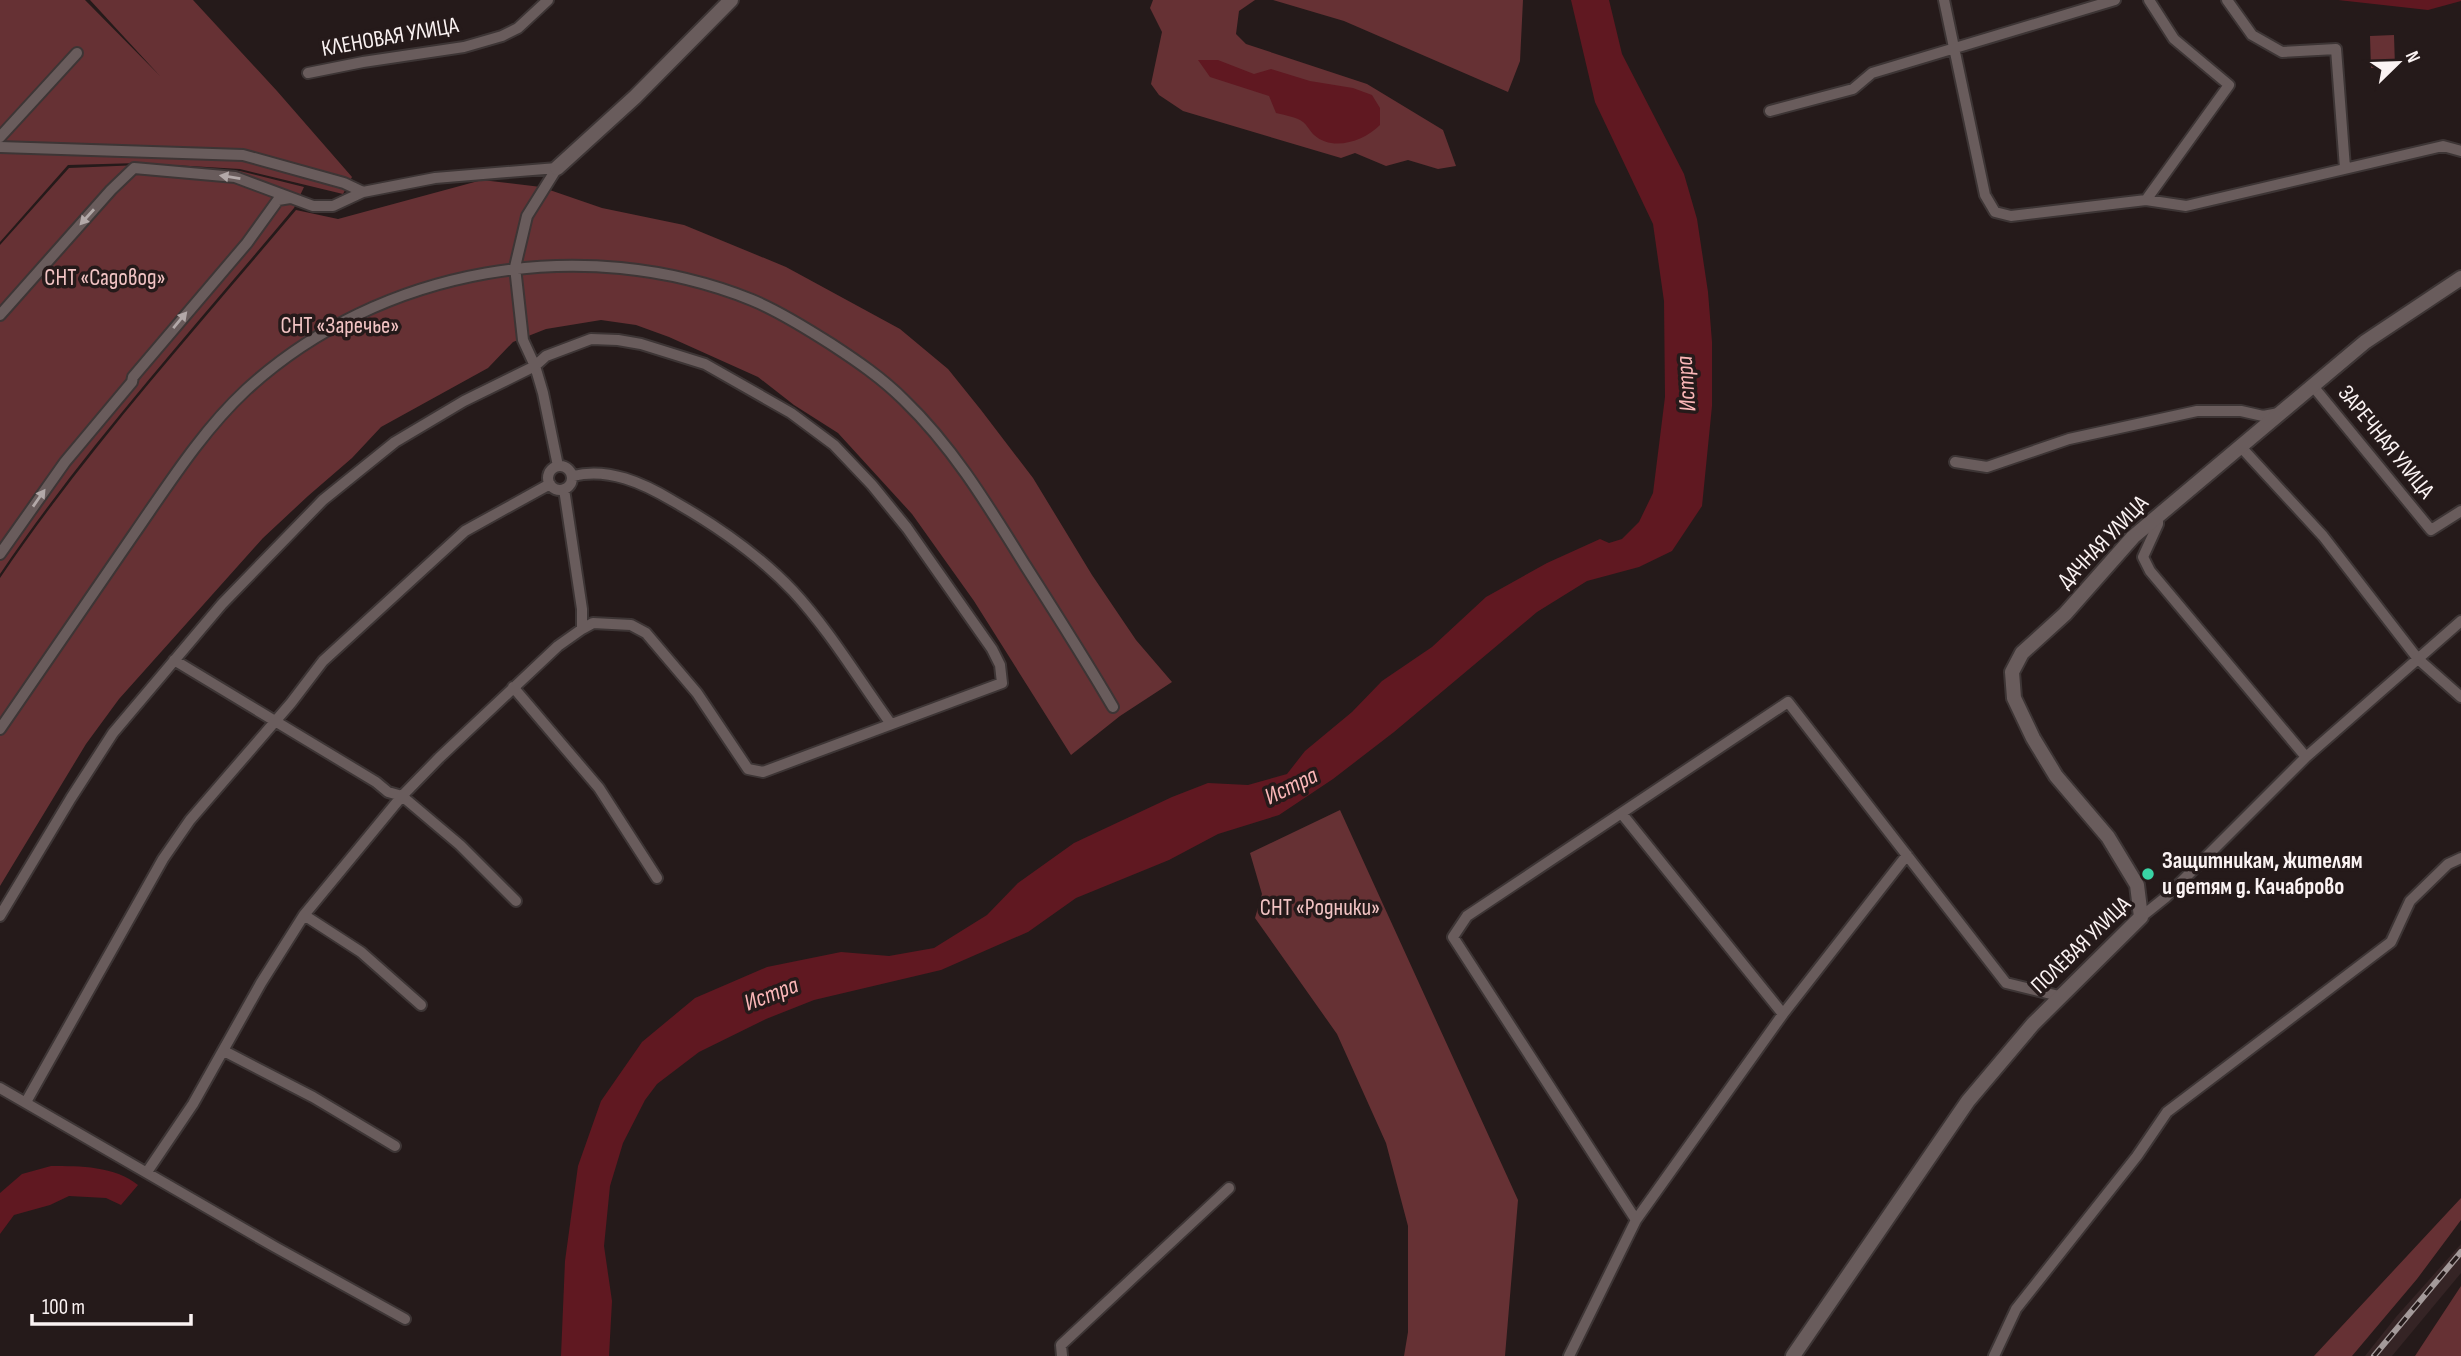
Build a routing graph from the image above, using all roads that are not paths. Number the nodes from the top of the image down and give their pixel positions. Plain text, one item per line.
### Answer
1 (548, 0) edge
2 (731, 0) edge
3 (1944, 0) edge
4 (2115, 0) edge
5 (2149, 0) edge
6 (2227, 0) edge
7 (1955, 47) junction
8 (77, 53) dead end
9 (308, 73) dead end
10 (1770, 111) dead end
11 (0, 137) edge
12 (0, 147) edge
13 (2461, 151) edge
14 (557, 168) junction
15 (2345, 168) junction
16 (363, 192) junction
17 (294, 198) junction
18 (2146, 200) junction
19 (515, 267) junction
20 (2461, 278) edge
21 (0, 315) edge
22 (535, 366) junction
23 (2312, 385) junction
24 (2278, 413) junction
25 (2240, 446) junction
26 (1955, 462) dead end
27 (558, 466) junction
28 (573, 476) junction
29 (550, 484) junction
30 (564, 489) junction
31 (2461, 511) edge
32 (2158, 515) junction
33 (0, 554) edge
34 (2461, 621) edge
35 (582, 629) junction
36 (2418, 659) junction
37 (174, 660) junction
38 (513, 687) junction
39 (2461, 697) edge
40 (1113, 707) dead end
41 (275, 721) junction
42 (891, 724) junction
43 (0, 729) edge
44 (2306, 757) junction
45 (402, 796) junction
46 (1622, 814) junction
47 (1907, 855) junction
48 (2461, 858) edge
49 (657, 878) dead end
50 (516, 901) dead end
51 (304, 915) junction
52 (0, 916) edge
53 (2141, 918) junction
54 (2059, 996) junction
55 (421, 1005) dead end
56 (1783, 1014) junction
57 (224, 1051) junction
58 (0, 1088) edge
59 (26, 1102) junction
60 (395, 1146) dead end
61 (147, 1172) junction
62 (1229, 1188) dead end
63 (1636, 1220) junction
64 (405, 1319) dead end
65 (1062, 1356) edge
66 (1569, 1356) edge
67 (1793, 1356) edge
68 (1994, 1356) edge

1 - 9 street, КЛЕНОВАЯ УЛИЦА
2 - 14 street
3 - 7 street
4 - 7 street
5 - 18 street
6 - 15 street
7 - 10 street
7 - 18 street
8 - 11 street
12 - 16 street
13 - 15 street
14 - 16 street
14 - 19 street
15 - 18 street
16 - 17 street
17 -> 21 street
33 -> 17 street
19 - 22 street
19 - 40 street
19 - 43 street
20 - 23 street, ДАЧНАЯ УЛИЦА
22 - 27 street
22 - 37 street
22 - 42 street
23 - 24 street, ДАЧНАЯ УЛИЦА
23 - 31 street, ЗАРЕЧНАЯ УЛИЦА
24 - 25 street, ДАЧНАЯ УЛИЦА
24 - 26 street
25 - 32 street, ДАЧНАЯ УЛИЦА
25 - 36 street
27 - 28 street
27 - 29 street
28 - 30 street
28 - 42 street
29 - 30 street
29 - 41 street
30 - 35 street
32 - 44 street
32 - 53 street, ДАЧНАЯ УЛИЦА
34 - 36 street, ПОЛЕВАЯ УЛИЦА
35 - 38 street
35 - 42 street
36 - 39 street
36 - 44 street, ПОЛЕВАЯ УЛИЦА
37 - 41 street
37 - 52 street
38 - 45 street
38 - 49 street
41 - 45 street
41 - 59 street
44 - 53 street, ПОЛЕВАЯ УЛИЦА
45 - 50 street
45 - 51 street
46 - 47 street
46 - 56 street
46 - 63 street
47 - 54 street
47 - 56 street
48 - 68 street
51 - 55 street
51 - 57 street
53 - 54 street, ПОЛЕВАЯ УЛИЦА
54 - 67 street, ПОЛЕВАЯ УЛИЦА
56 - 63 street
57 - 60 street
57 - 61 street
58 - 59 street
59 - 61 street
61 - 64 street
62 - 65 street
63 - 66 street

